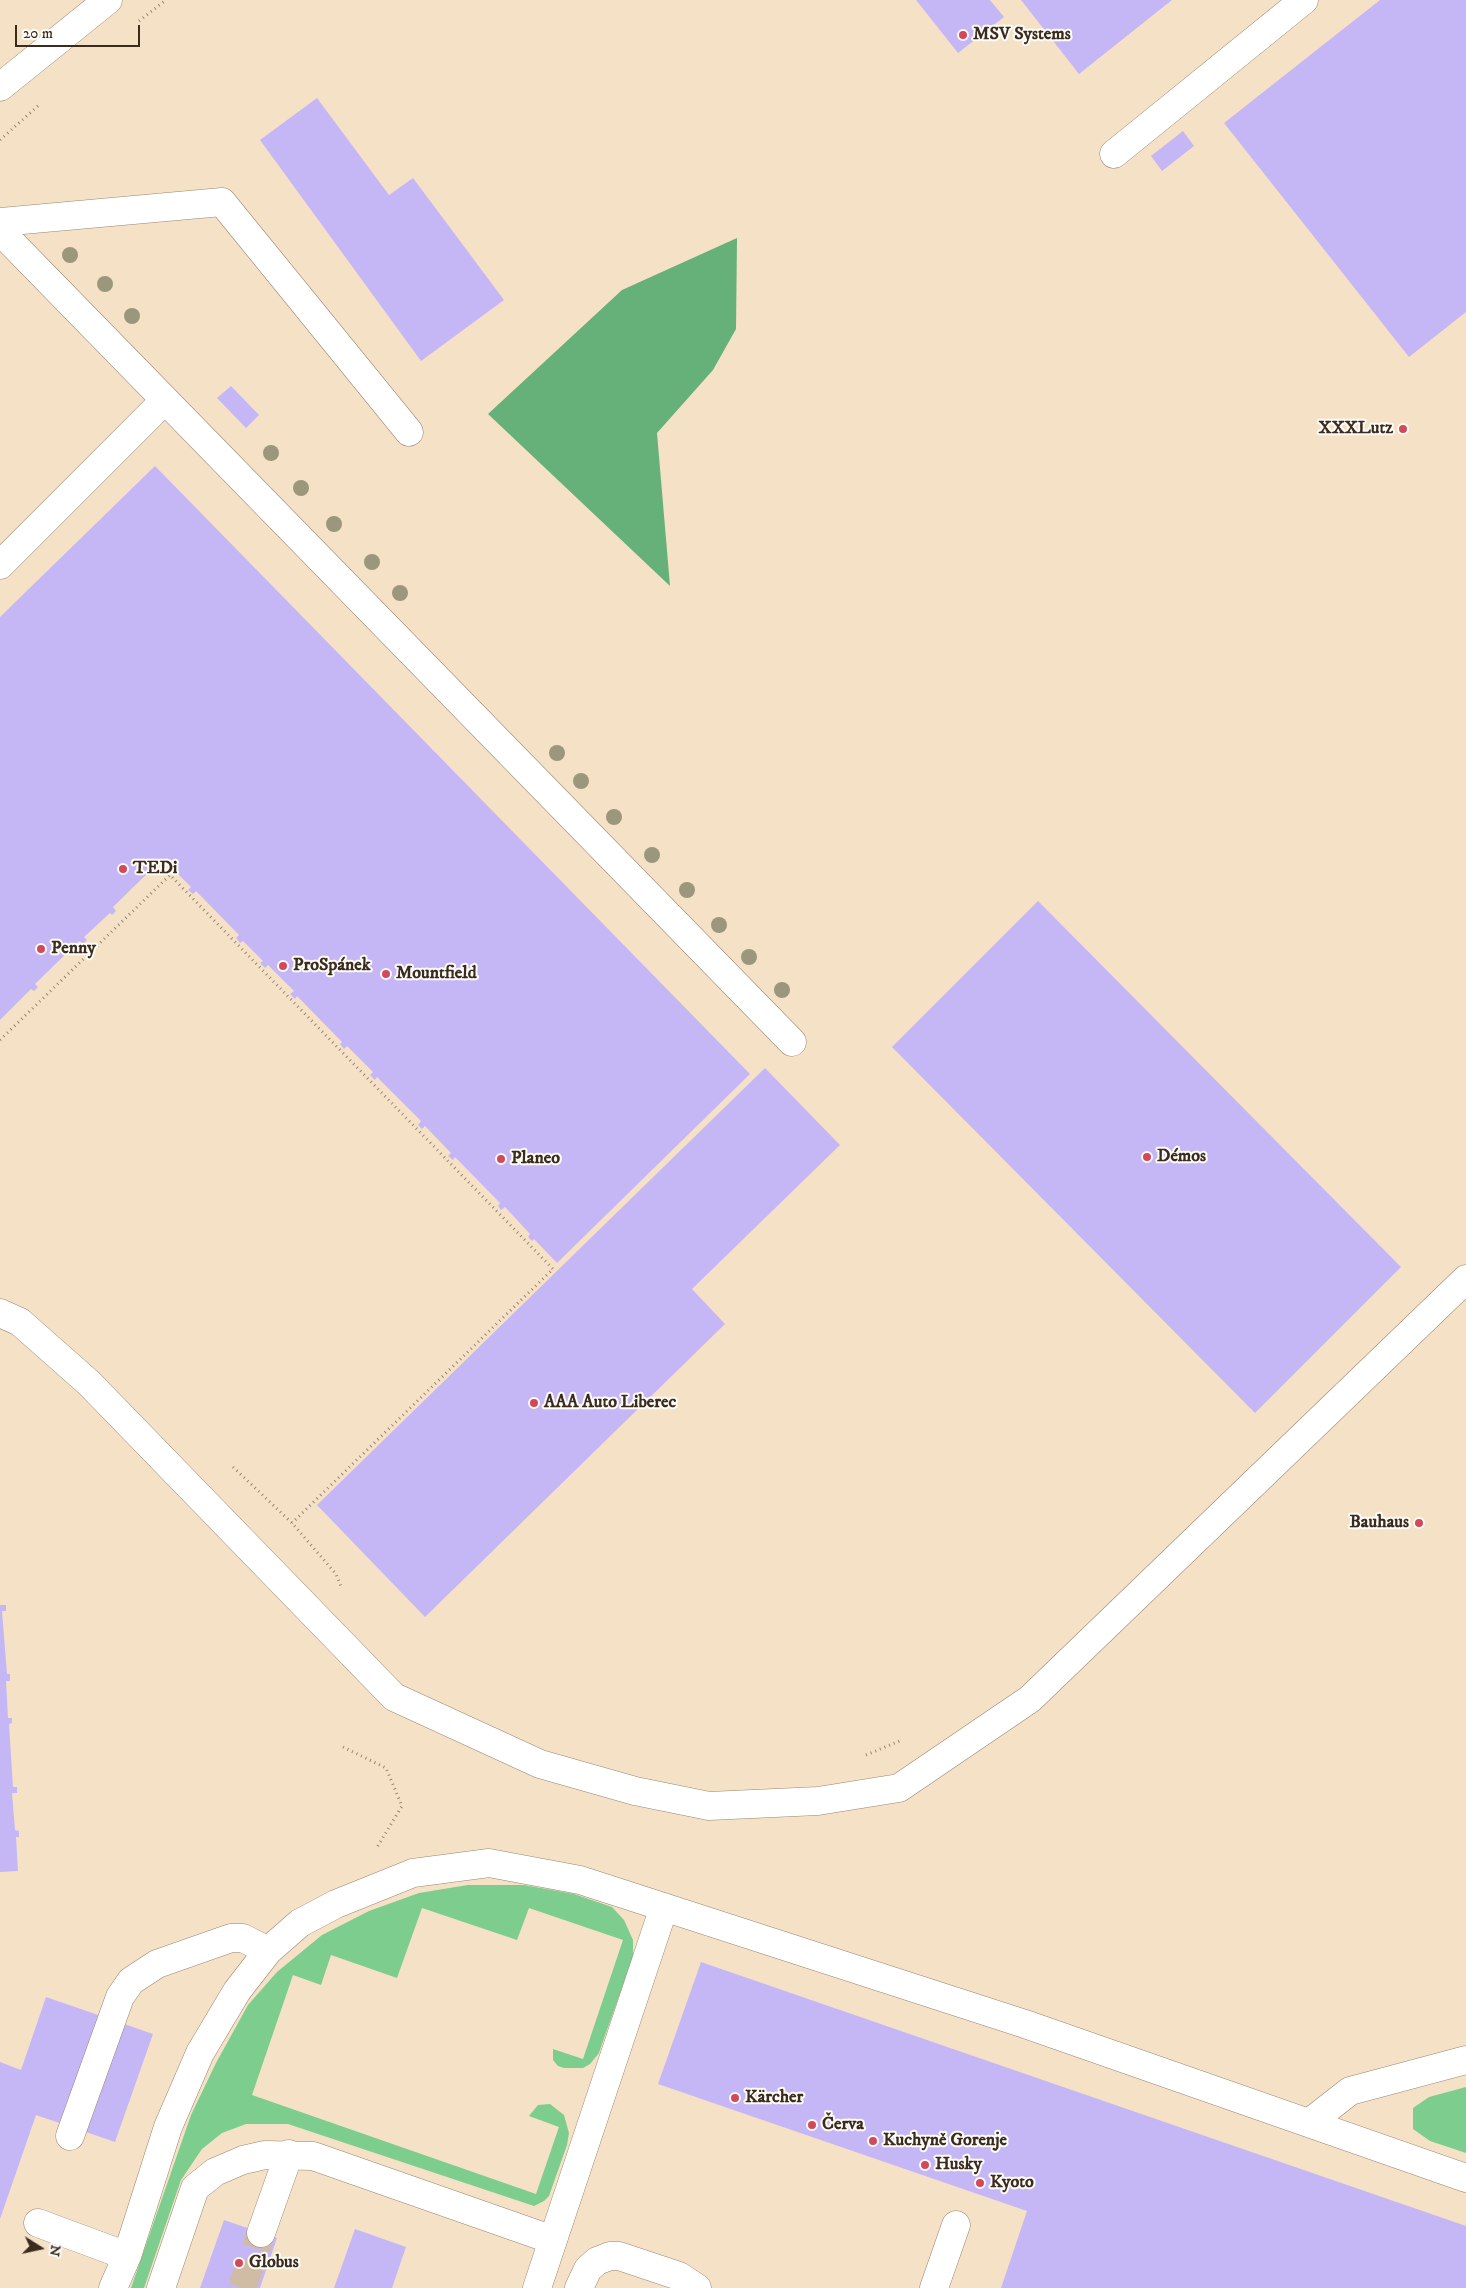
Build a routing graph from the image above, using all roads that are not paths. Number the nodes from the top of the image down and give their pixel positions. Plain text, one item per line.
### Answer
1 (108, 0) edge
2 (1304, 0) edge
3 (0, 87) edge
4 (1114, 154) dead end
5 (0, 222) edge
6 (0, 231) edge
7 (165, 400) junction
8 (409, 432) dead end
9 (0, 565) edge
10 (792, 1042) dead end
11 (1466, 1279) edge
12 (0, 1313) edge
13 (664, 1908) junction
14 (268, 1952) junction
15 (1466, 2060) edge
16 (1309, 2123) junction
17 (70, 2136) dead end
18 (289, 2154) junction
19 (1466, 2178) edge
20 (38, 2223) dead end
21 (956, 2225) dead end
22 (261, 2233) tunnel mouth
23 (553, 2240) junction
24 (127, 2256) junction
25 (113, 2288) edge
26 (161, 2288) edge
27 (537, 2288) edge
28 (579, 2288) edge
29 (697, 2288) edge
30 (934, 2288) edge

1 - 3 street
2 - 4 street
5 - 8 street
6 - 7 street
7 - 9 street
7 - 10 street
11 - 12 street
13 - 14 street
13 - 16 street
13 - 23 street
14 - 17 street
14 - 24 street
15 - 16 street
16 - 19 street
18 - 22 street
18 - 23 street
18 - 26 street
20 - 24 street
21 - 30 street
23 - 27 street
24 - 25 street
28 - 29 street

